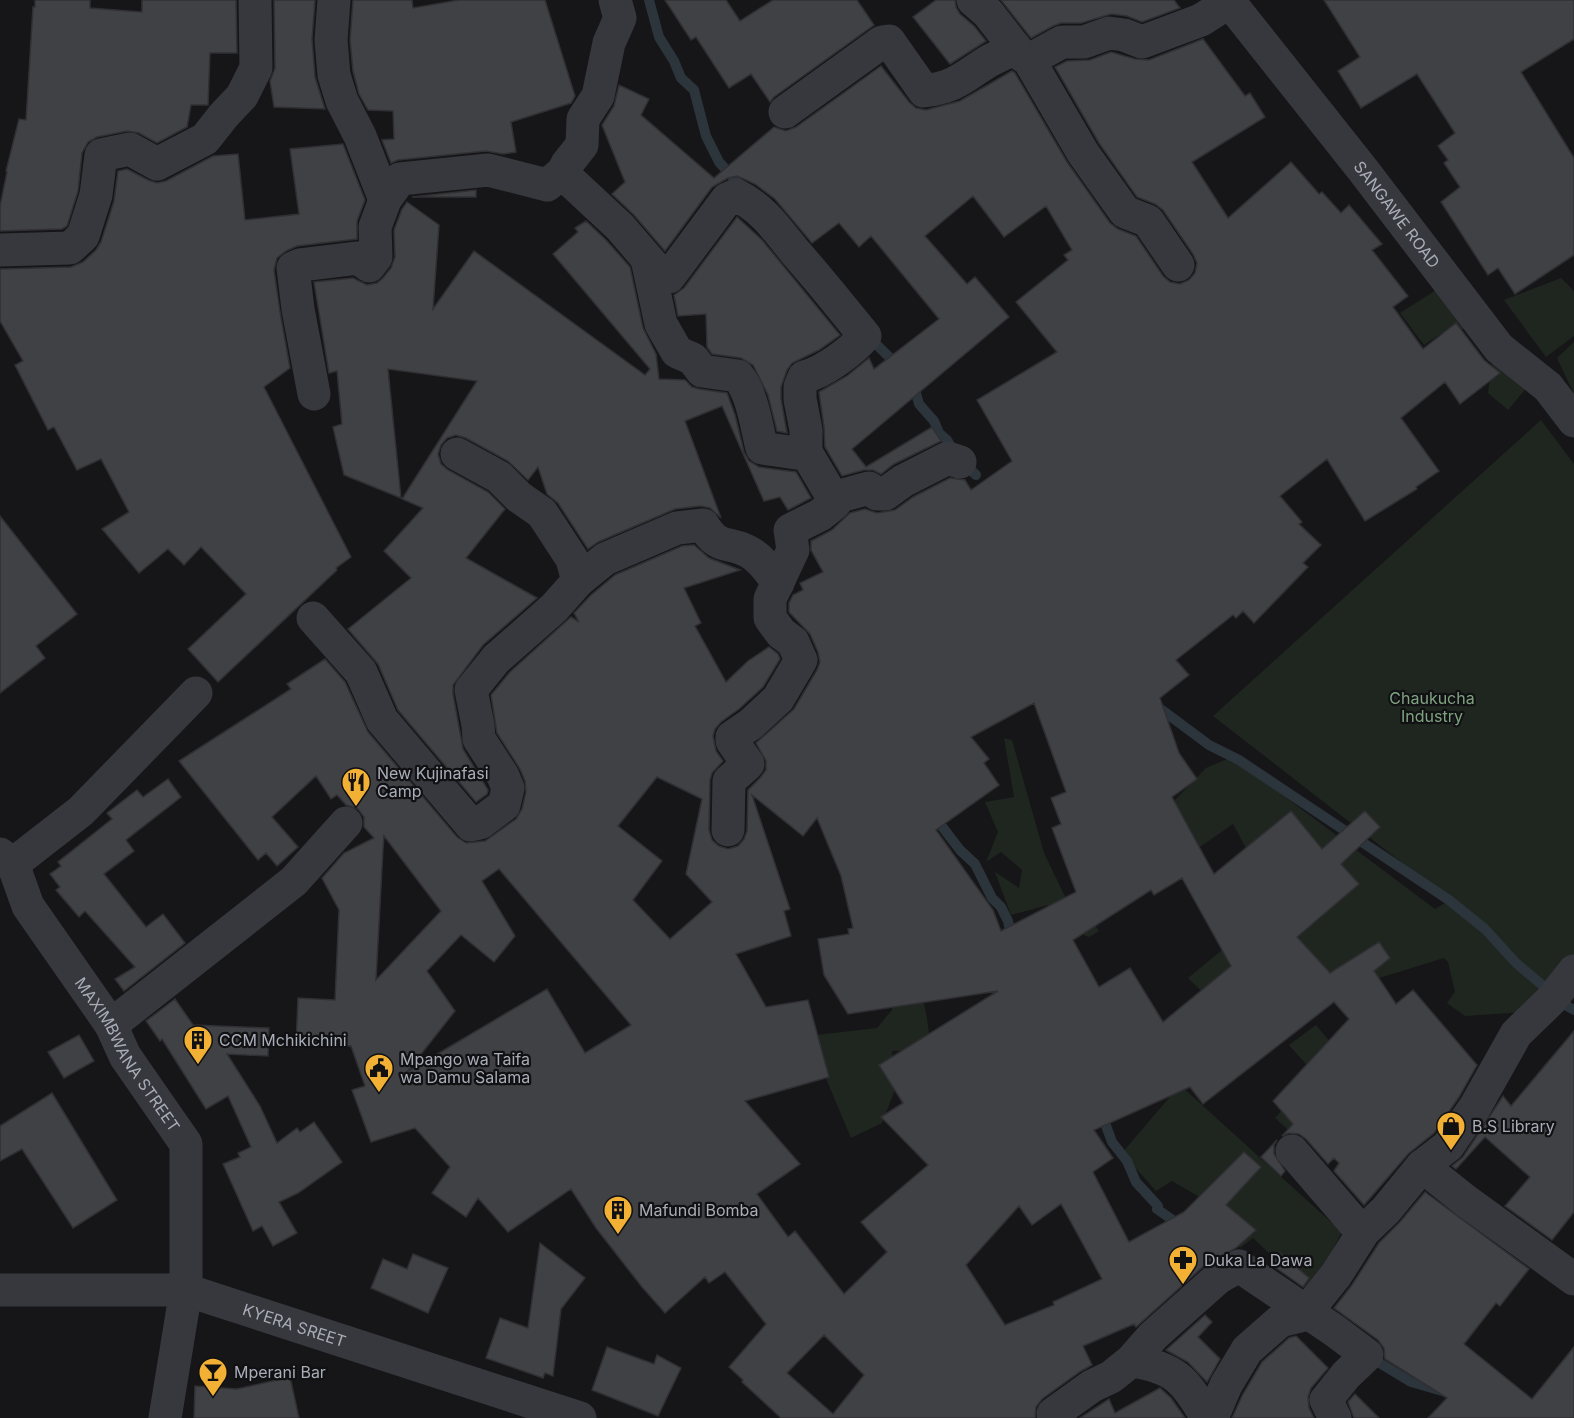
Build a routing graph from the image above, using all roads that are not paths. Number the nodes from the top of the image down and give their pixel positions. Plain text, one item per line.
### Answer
1 (255, 0) edge
2 (334, 0) edge
3 (615, 0) edge
4 (973, 0) edge
5 (1229, 1) edge
6 (1021, 53) junction
7 (785, 112) dead end
8 (562, 173) junction
9 (385, 200) junction
10 (0, 250) edge
11 (647, 259) junction
12 (1178, 265) dead end
13 (314, 394) dead end
14 (1574, 421) edge
15 (806, 452) junction
16 (457, 454) dead end
17 (960, 462) dead end
18 (833, 498) junction
19 (578, 581) junction
20 (777, 583) junction
21 (313, 618) dead end
22 (196, 693) dead end
23 (346, 823) dead end
24 (728, 830) dead end
25 (7, 859) edge
26 (1574, 971) edge
27 (111, 1025) junction
28 (1292, 1151) dead end
29 (1422, 1166) junction
30 (1364, 1231) junction
31 (1574, 1279) edge
32 (0, 1290) edge
33 (186, 1290) junction
34 (1306, 1312) junction
35 (1131, 1361) junction
36 (165, 1418) edge
37 (580, 1418) edge
38 (1054, 1418) edge
39 (1207, 1418) edge
40 (1212, 1418) edge
41 (1335, 1418) edge

1 - 10 street
2 - 9 street
3 - 8 street
4 - 6 street
5 - 6 street
5 - 14 street, SANGAWE ROAD
6 - 7 street
6 - 12 street
8 - 9 street
8 - 11 street
9 - 13 street
11 - 15 street
11 - 15 street
15 - 18 street
16 - 19 street
17 - 18 street
18 - 20 street
19 - 20 street
19 - 21 street
20 - 24 street
22 - 25 street
23 - 27 street
25 - 27 street, MAXIMBWANA STREET
26 - 29 street
27 - 33 street, MAXIMBWANA STREET
28 - 30 street
29 - 30 street
29 - 31 street
30 - 34 street
32 - 33 street, KYERA SREET
33 - 36 street, MAXIMBWANA STREET
33 - 37 street, KYERA SREET
34 - 35 street
34 - 40 street
34 - 41 street
35 - 38 street
35 - 39 street

